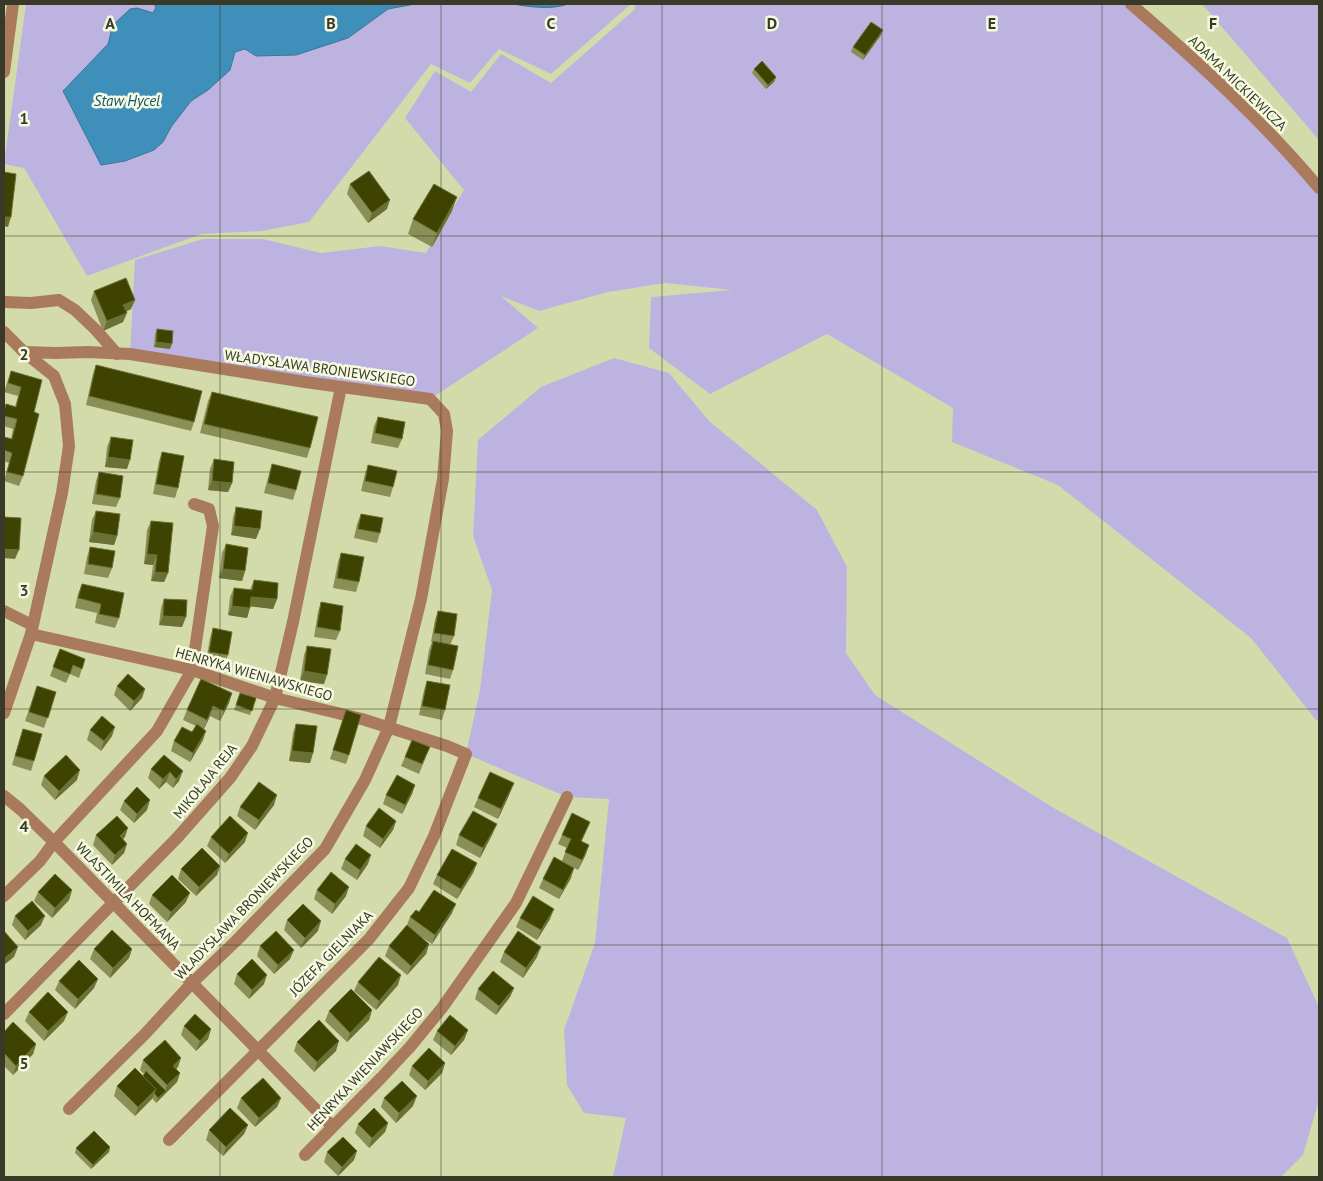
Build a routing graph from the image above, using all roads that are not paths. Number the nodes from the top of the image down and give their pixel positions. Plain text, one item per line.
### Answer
1 (13, 4) edge
2 (1131, 4) edge
3 (4, 72) edge
4 (1319, 188) edge
5 (4, 302) edge
6 (4, 332) edge
7 (24, 352) junction
8 (117, 354) junction
9 (341, 387) junction
10 (194, 504) dead end
11 (4, 611) edge
12 (32, 630) junction
13 (192, 670) junction
14 (275, 698) junction
15 (4, 713) edge
16 (388, 727) junction
17 (466, 754) joint
18 (4, 796) edge
19 (567, 797) dead end
20 (54, 842) junction
21 (4, 896) edge
22 (113, 902) junction
23 (192, 983) junction
24 (4, 1014) edge
25 (257, 1049) junction
26 (69, 1109) dead end
27 (332, 1126) junction
28 (169, 1140) dead end
29 (305, 1155) dead end

1 - 3 street
2 - 4 street, ADAMA MICKIEWICZA
5 - 8 street
6 - 7 street
7 - 8 street, WŁADYSŁAWA BRONIEWSKIEGO
7 - 12 street
8 - 9 street, WŁADYSŁAWA BRONIEWSKIEGO
9 - 14 street, MIKOŁAJA REJA
9 - 16 street, WŁADYSŁAWA BRONIEWSKIEGO
10 - 13 street
11 - 12 street, HENRYKA WIENIAWSKIEGO
12 - 13 street, HENRYKA WIENIAWSKIEGO
12 - 15 street
13 - 14 street, HENRYKA WIENIAWSKIEGO
13 - 20 street
14 - 16 street, HENRYKA WIENIAWSKIEGO
14 - 22 street, MIKOŁAJA REJA
16 - 17 street, HENRYKA WIENIAWSKIEGO
16 - 23 street, WŁADYSŁAWA BRONIEWSKIEGO
17 - 25 street, JÓZEFA GIELNIAKA
18 - 20 street, WLASTIMILA HOFMANA
19 - 27 street, HENRYKA WIENIAWSKIEGO
20 - 21 street
20 - 22 street, WLASTIMILA HOFMANA
22 - 23 street, WLASTIMILA HOFMANA
22 - 24 street, MIKOŁAJA REJA
23 - 25 street, WLASTIMILA HOFMANA
23 - 26 street, WŁADYSŁAWA BRONIEWSKIEGO
25 - 27 street, WLASTIMILA HOFMANA
25 - 28 street, JÓZEFA GIELNIAKA
27 - 29 street, HENRYKA WIENIAWSKIEGO

